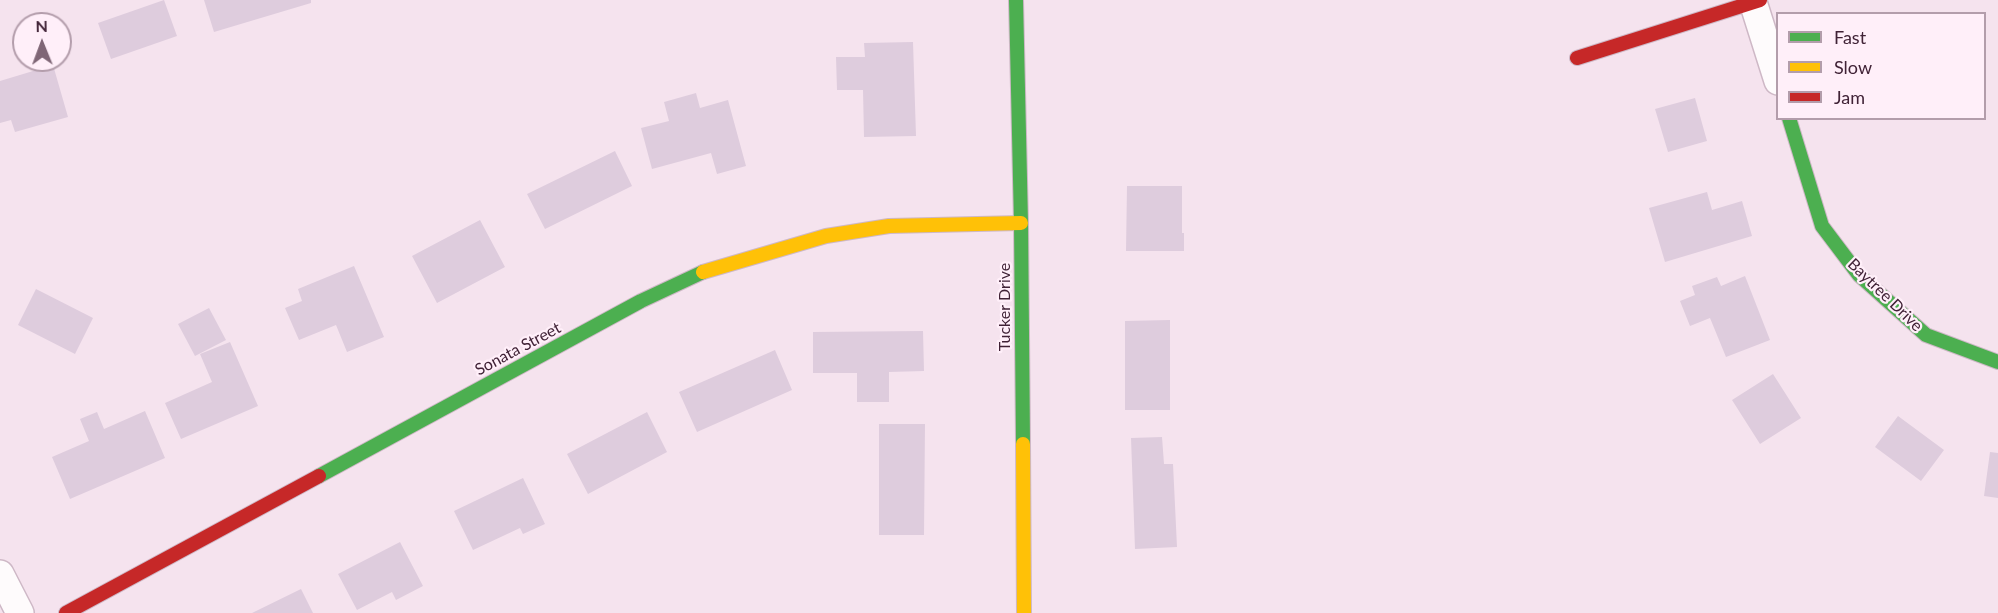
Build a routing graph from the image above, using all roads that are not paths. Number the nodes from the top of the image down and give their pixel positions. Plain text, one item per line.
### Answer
1 (1016, 0) edge
2 (1756, 1) edge
3 (1577, 58) dead end
4 (1776, 74) edge
5 (1790, 120) edge
6 (1021, 223) junction
7 (1998, 362) edge
8 (0, 574) edge
9 (20, 613) edge
10 (66, 613) edge
11 (1024, 613) edge

1 - 6 street, Tucker Drive
2 - 3 street
2 - 4 street
5 - 7 street, Baytree Drive
6 - 10 street, Sonata Street
6 - 11 street, Tucker Drive
8 - 9 street

